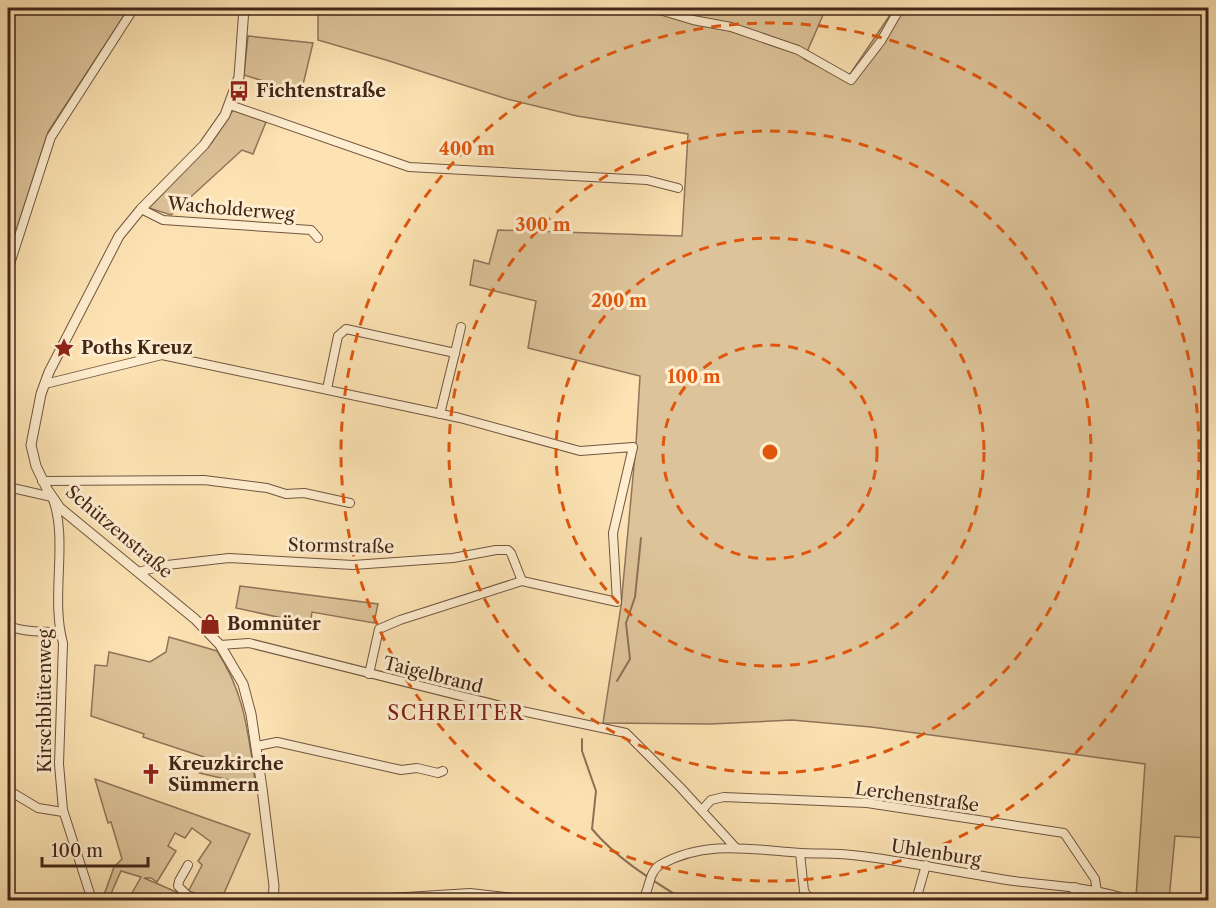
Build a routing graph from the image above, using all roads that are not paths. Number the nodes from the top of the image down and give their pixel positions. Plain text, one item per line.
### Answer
1 (134, 8) edge
2 (244, 8) edge
3 (653, 8) edge
4 (900, 8) edge
5 (230, 105) junction
6 (678, 188) dead end
7 (141, 209) junction
8 (318, 238) dead end
9 (8, 270) edge
10 (461, 327) dead end
11 (454, 353) junction
12 (45, 384) junction
13 (327, 389) junction
14 (440, 414) junction
15 (42, 481) junction
16 (8, 487) edge
17 (52, 497) junction
18 (350, 504) dead end
19 (138, 572) junction
20 (522, 581) junction
21 (8, 626) edge
22 (60, 632) junction
23 (220, 645) junction
24 (369, 674) junction
25 (257, 746) junction
26 (443, 771) dead end
27 (8, 790) edge
28 (702, 810) junction
29 (63, 812) junction
30 (735, 847) junction
31 (800, 853) junction
32 (188, 865) dead end
33 (926, 865) junction
34 (1075, 887) junction
35 (1097, 892) junction
36 (92, 900) edge
37 (201, 900) edge
38 (273, 900) edge
39 (359, 900) edge
40 (531, 900) edge
41 (642, 900) edge
42 (810, 900) edge
43 (916, 900) edge
44 (1074, 900) edge
45 (1130, 900) edge

1 - 9 street
2 - 5 street, Schützenstraße
3 - 4 street
5 - 6 street
5 - 7 street, Schützenstraße
7 - 8 street, Wacholderweg
7 - 12 street, Schützenstraße
10 - 11 street
11 - 13 street
11 - 14 street
12 - 13 street
12 - 15 street, Schützenstraße
13 - 14 street
14 - 20 street
15 - 17 street, Schützenstraße
15 - 18 street
16 - 17 street
17 - 19 street, Schützenstraße
17 - 22 street, Kirschblütenweg
19 - 20 street, Stormstraße
19 - 23 street, Schützenstraße
20 - 24 street
21 - 22 street
22 - 29 street, Kirschblütenweg
23 - 24 street, Taigelbrand
23 - 25 street, Schützenstraße
24 - 28 street, Taigelbrand
25 - 26 street
25 - 38 street, Schützenstraße
27 - 29 street
28 - 30 street, Taigelbrand
28 - 35 street, Lerchenstraße
29 - 36 street, Kirschblütenweg
30 - 31 street, Uhlenburg
30 - 41 street, Uhlenburg
31 - 33 street, Uhlenburg
31 - 42 street
32 - 37 street
33 - 34 street, Uhlenburg
33 - 43 street
34 - 35 street, Uhlenburg
34 - 44 street
35 - 45 street, Uhlenburg
39 - 40 street

